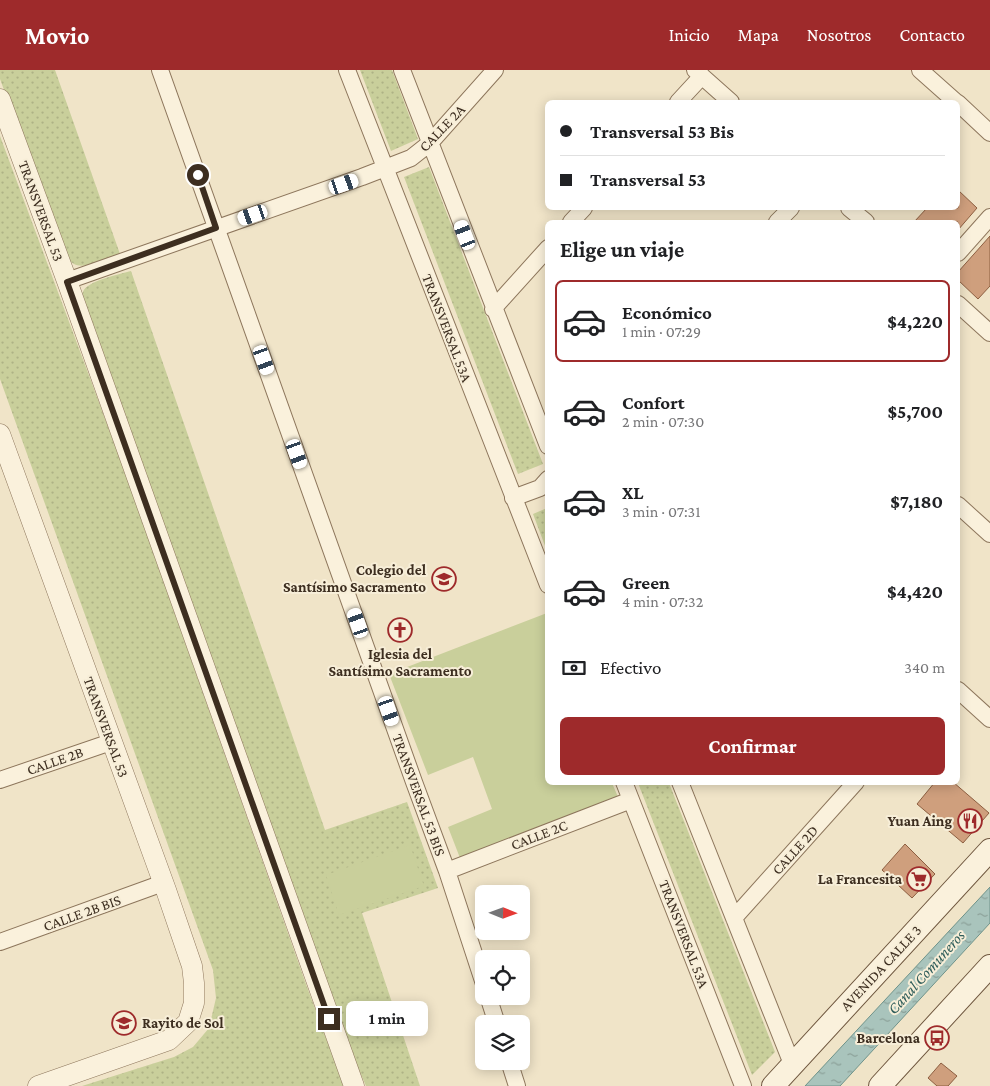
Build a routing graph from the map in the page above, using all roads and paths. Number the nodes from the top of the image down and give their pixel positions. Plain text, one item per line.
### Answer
1 (160, 70) edge
2 (347, 70) edge
3 (402, 70) edge
4 (495, 70) edge
5 (920, 70) edge
6 (698, 73) edge
7 (0, 99) edge
8 (679, 100) edge
9 (730, 100) edge
10 (954, 100) edge
11 (960, 106) edge
12 (990, 133) edge
13 (430, 143) junction
14 (386, 169) junction
15 (582, 210) edge
16 (789, 210) edge
17 (851, 210) edge
18 (990, 217) edge
19 (573, 220) edge
20 (779, 220) edge
21 (864, 220) edge
22 (216, 228) junction
23 (545, 251) edge
24 (960, 251) edge
25 (67, 282) junction
26 (960, 306) edge
27 (493, 309) junction
28 (990, 332) edge
29 (0, 434) edge
30 (545, 439) edge
31 (545, 482) edge
32 (513, 498) junction
33 (960, 507) edge
34 (990, 534) edge
35 (545, 578) edge
36 (960, 692) edge
37 (990, 719) edge
38 (111, 742) junction
39 (0, 780) edge
40 (625, 785) edge
41 (681, 785) edge
42 (853, 785) edge
43 (631, 800) junction
44 (990, 850) edge
45 (447, 871) junction
46 (163, 883) junction
47 (734, 918) junction
48 (0, 942) edge
49 (475, 957) edge
50 (990, 966) edge
51 (792, 1064) junction
52 (512, 1070) edge
53 (38, 1086) edge
54 (354, 1086) edge
55 (517, 1086) edge
56 (743, 1086) edge
57 (773, 1086) edge
58 (880, 1086) edge

1 - 22 street, TRANSVERSAL 53 BIS
2 - 14 street, TRANSVERSAL 53A
3 - 13 street
4 - 13 street, CALLE 2A
5 - 10 street
6 - 8 street
6 - 9 street
7 - 25 street, TRANSVERSAL 53
11 - 12 street
13 - 14 street, CALLE 2A
13 - 27 street
14 - 22 street, CALLE 2A
14 - 32 street, TRANSVERSAL 53A
15 - 19 street
16 - 20 street
17 - 21 street
18 - 24 street
22 - 25 street, CALLE 2A
22 - 45 street, TRANSVERSAL 53 BIS
23 - 27 street
25 - 54 street, TRANSVERSAL 53
26 - 28 street
27 - 30 street
29 - 38 street, TRANSVERSAL 53
31 - 32 street
32 - 35 street, TRANSVERSAL 53A
33 - 34 street
36 - 37 street
38 - 39 street, CALLE 2B
38 - 46 street, TRANSVERSAL 53
40 - 43 street, TRANSVERSAL 53A
41 - 47 street
42 - 47 street, CALLE 2D
43 - 45 street, CALLE 2C
43 - 56 street, TRANSVERSAL 53A
44 - 51 main road, AVENIDA CALLE 3
45 - 49 street, TRANSVERSAL 53 BIS
46 - 48 street, CALLE 2B BIS
46 - 53 street, TRANSVERSAL 53
47 - 51 street
50 - 58 main road
51 - 57 main road, AVENIDA CALLE 3
52 - 55 street

